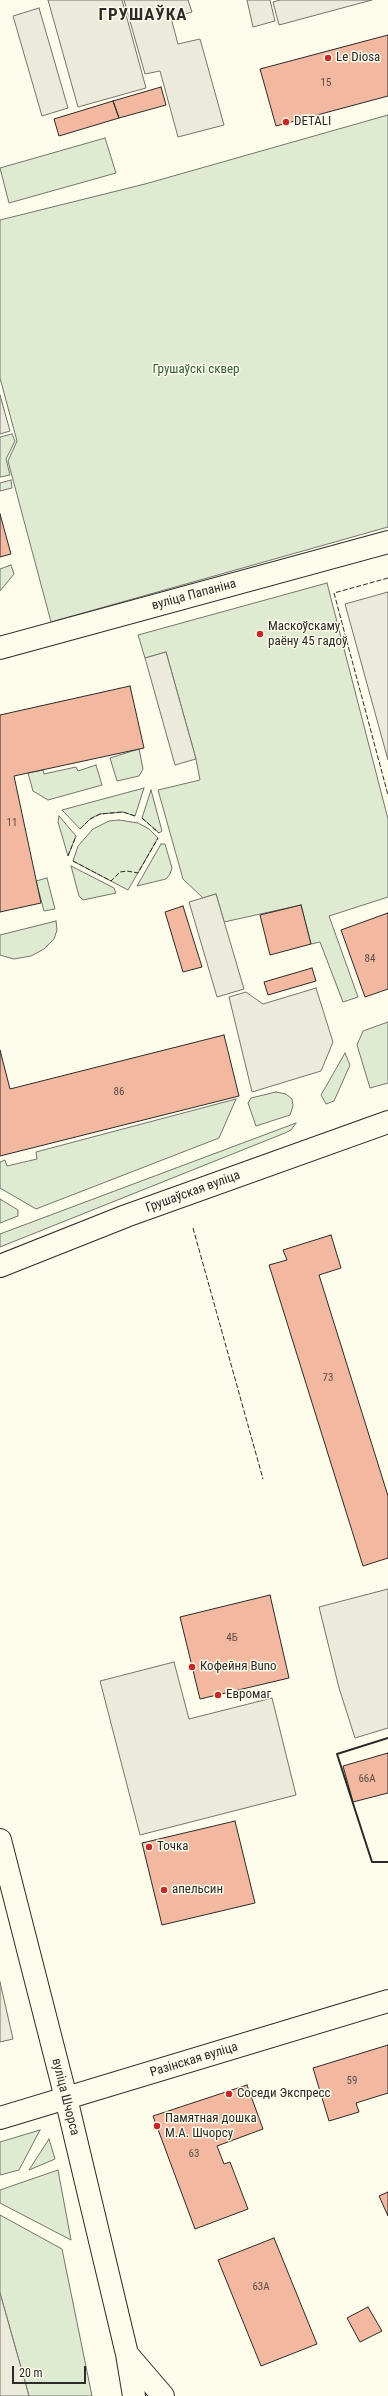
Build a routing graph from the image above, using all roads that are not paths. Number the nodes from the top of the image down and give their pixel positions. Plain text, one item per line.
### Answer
1 (388, 542) edge
2 (0, 648) edge
3 (388, 1122) edge
4 (0, 1266) edge
5 (0, 1840) edge
6 (388, 2001) edge
7 (66, 2098) junction
8 (0, 2118) edge
9 (127, 2354) junction
10 (134, 2396) edge
11 (163, 2396) edge

1 - 2 street, вуліца Папаніна
3 - 4 street, Грушаўская вуліца
5 - 7 street, вуліца Шчорса
6 - 7 street, Разінская вуліца
7 - 8 street, Разінская вуліца
7 - 9 street, вуліца Шчорса
9 - 10 street, вуліца Шчорса
9 - 11 street, вуліца Шчорса

